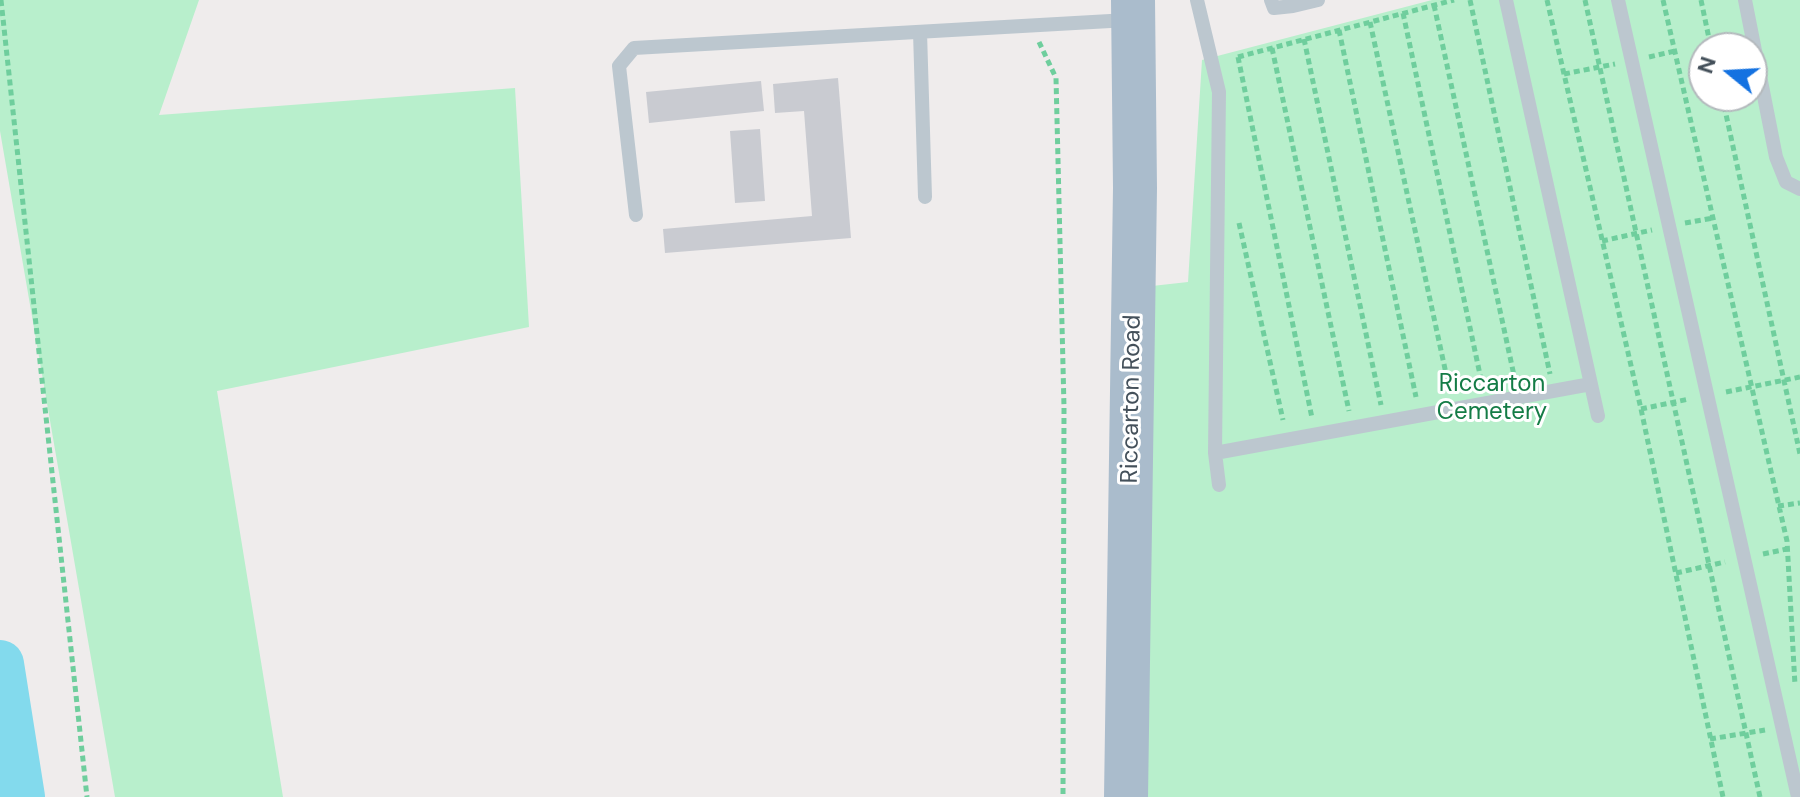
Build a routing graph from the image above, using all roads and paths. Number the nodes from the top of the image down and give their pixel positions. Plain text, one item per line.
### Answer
1 (1, 0) edge
2 (1197, 0) edge
3 (1271, 0) edge
4 (1318, 0) edge
5 (1454, 0) edge
6 (1470, 0) edge
7 (1506, 0) edge
8 (1547, 0) edge
9 (1585, 0) edge
10 (1618, 0) edge
11 (1663, 0) edge
12 (1701, 0) edge
13 (1745, 0) edge
14 (1434, 5) junction
15 (1133, 10) edge
16 (1403, 13) junction
17 (1370, 22) junction
18 (1032, 25) junction
19 (1339, 30) junction
20 (920, 32) junction
21 (1708, 32) edge
22 (1304, 39) junction
23 (1272, 48) junction
24 (1238, 57) junction
25 (1212, 64) junction
26 (1725, 112) edge
27 (1219, 180) junction
28 (1800, 189) edge
29 (925, 197) dead end
30 (636, 215) dead end
31 (1591, 384) junction
32 (1554, 391) junction
33 (1519, 397) junction
34 (1486, 403) junction
35 (1454, 409) junction
36 (1420, 415) junction
37 (1598, 416) dead end
38 (1385, 422) junction
39 (1353, 428) junction
40 (1316, 434) junction
41 (1287, 440) junction
42 (1215, 453) junction
43 (1800, 454) edge
44 (1219, 485) dead end
45 (1800, 503) edge
46 (1778, 506) junction
47 (1782, 727) junction
48 (1746, 733) junction
49 (1710, 739) junction
50 (87, 797) edge
51 (1063, 797) edge
52 (1126, 797) edge
53 (1723, 797) edge
54 (1760, 797) edge
55 (1798, 797) edge

1 - 50 path
2 - 25 lane
3 - 4 lane
5 - 14 path
6 - 32 path
7 - 31 lane
8 - 49 path
9 - 48 path
10 - 47 lane
11 - 46 path
12 - 21 path
13 - 28 lane
14 - 16 path
14 - 33 path
15 - 18 lane
15 - 52 main road, Riccarton Road
16 - 17 path
16 - 34 path
17 - 19 path
17 - 35 path
18 - 20 lane
18 - 51 path
19 - 22 path
19 - 36 path
20 - 29 lane
20 - 30 lane
22 - 23 path
22 - 38 path
23 - 24 path
23 - 39 path
24 - 25 path
24 - 40 path
25 - 27 lane
26 - 43 path
27 - 41 path
27 - 42 lane
31 - 32 lane
31 - 37 lane
32 - 33 lane
33 - 34 lane
34 - 35 lane
35 - 36 lane
36 - 38 lane
38 - 39 lane
39 - 40 lane
40 - 41 lane
41 - 42 lane
42 - 44 lane
45 - 46 path
46 - 47 path
47 - 48 path
47 - 55 lane
48 - 49 path
48 - 54 path
49 - 53 path

